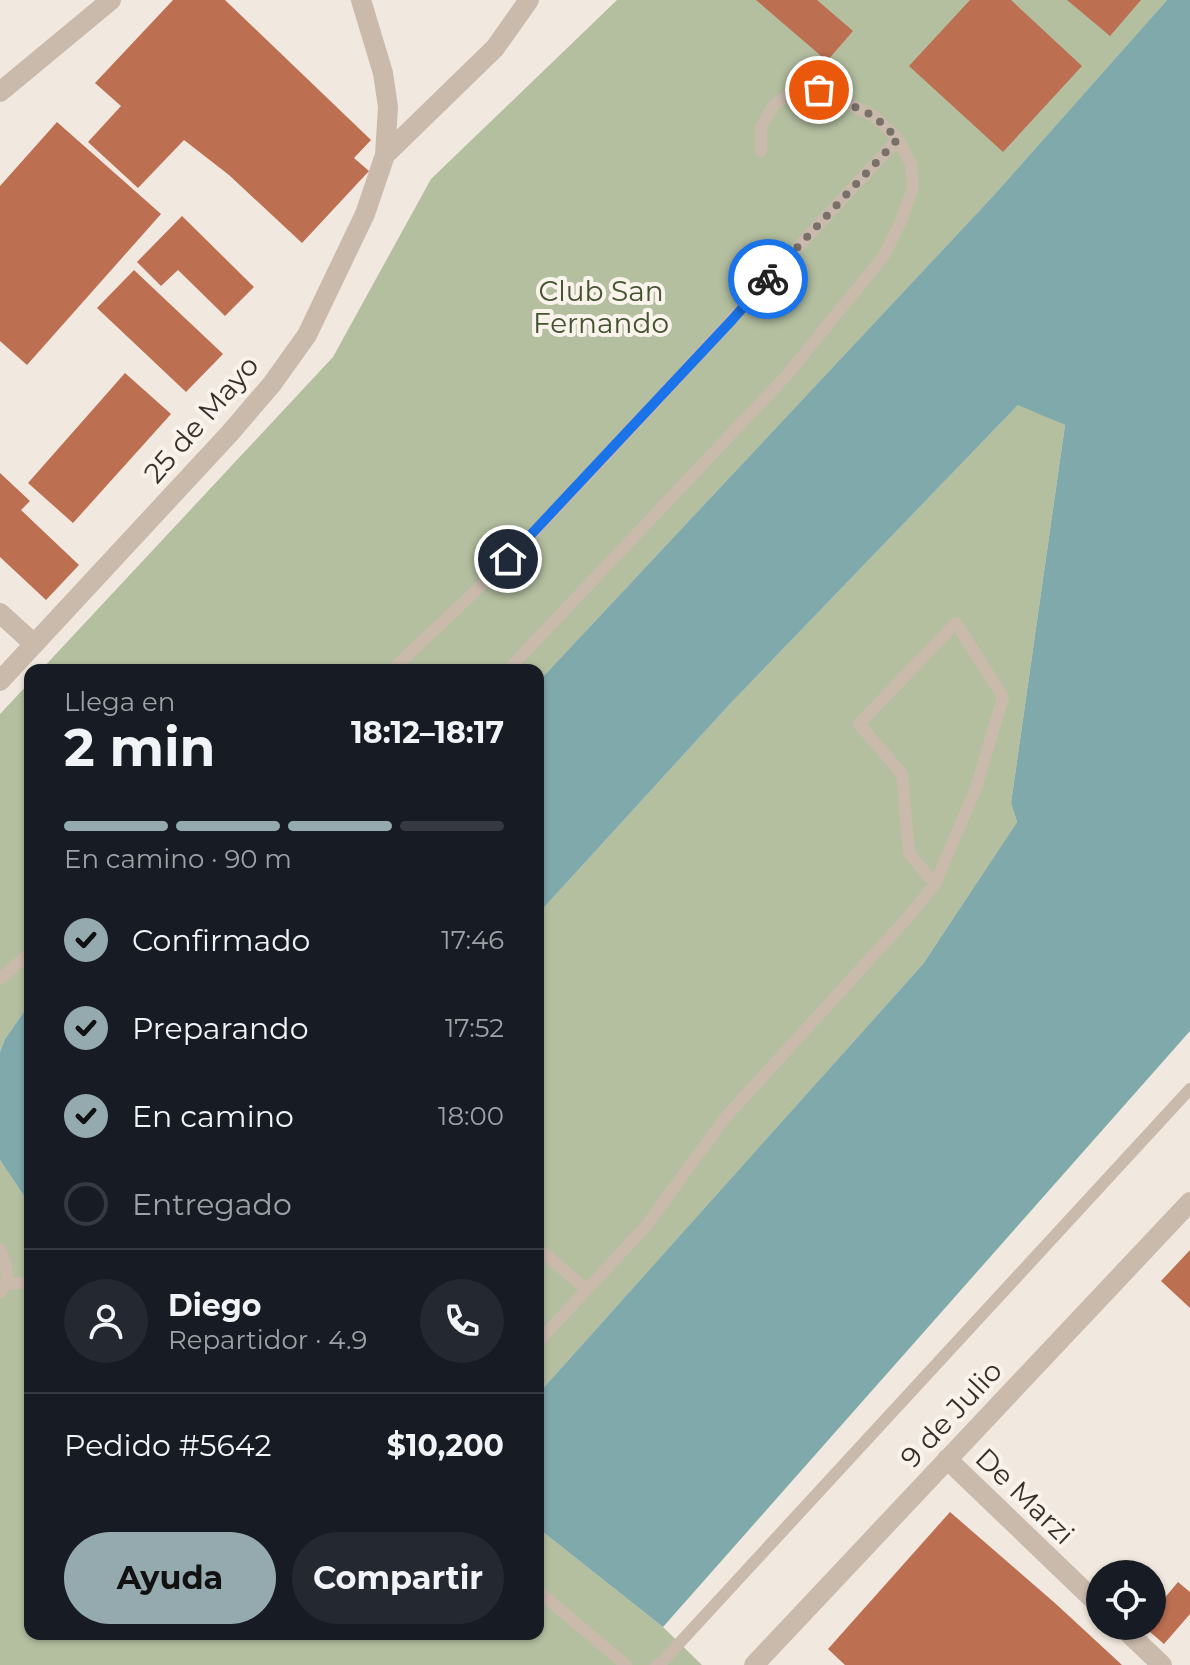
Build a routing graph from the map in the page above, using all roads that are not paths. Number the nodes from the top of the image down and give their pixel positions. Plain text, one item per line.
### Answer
1 (111, 0) edge
2 (361, 0) edge
3 (529, 0) edge
4 (0, 92) edge
5 (898, 139) junction
6 (761, 151) dead end
7 (385, 155) junction
8 (0, 613) edge
9 (34, 644) junction
10 (398, 664) edge
11 (514, 664) edge
12 (0, 681) edge
13 (935, 884) junction
14 (24, 958) edge
15 (0, 979) edge
16 (1190, 1089) edge
17 (1190, 1202) edge
18 (0, 1249) edge
19 (544, 1253) edge
20 (24, 1283) edge
21 (3, 1288) edge
22 (586, 1289) junction
23 (544, 1335) edge
24 (947, 1459) junction
25 (1086, 1593) edge
26 (544, 1596) edge
27 (1136, 1640) edge
28 (626, 1665) edge
29 (656, 1665) edge
30 (754, 1665) edge
31 (1162, 1665) edge

1 - 4 street
2 - 7 street
3 - 7 street
5 - 6 lane
5 - 10 lane
5 - 11 lane
7 - 9 street, 25 de Mayo
8 - 9 street
9 - 12 street, 25 de Mayo
13 - 13 lane
13 - 22 lane
14 - 15 lane
16 - 29 lane
17 - 24 street, 9 de Julio
18 - 21 lane
19 - 22 lane
20 - 21 lane
22 - 23 lane
24 - 25 street, De Marzi
24 - 30 street, 9 de Julio
26 - 28 lane
27 - 31 street

